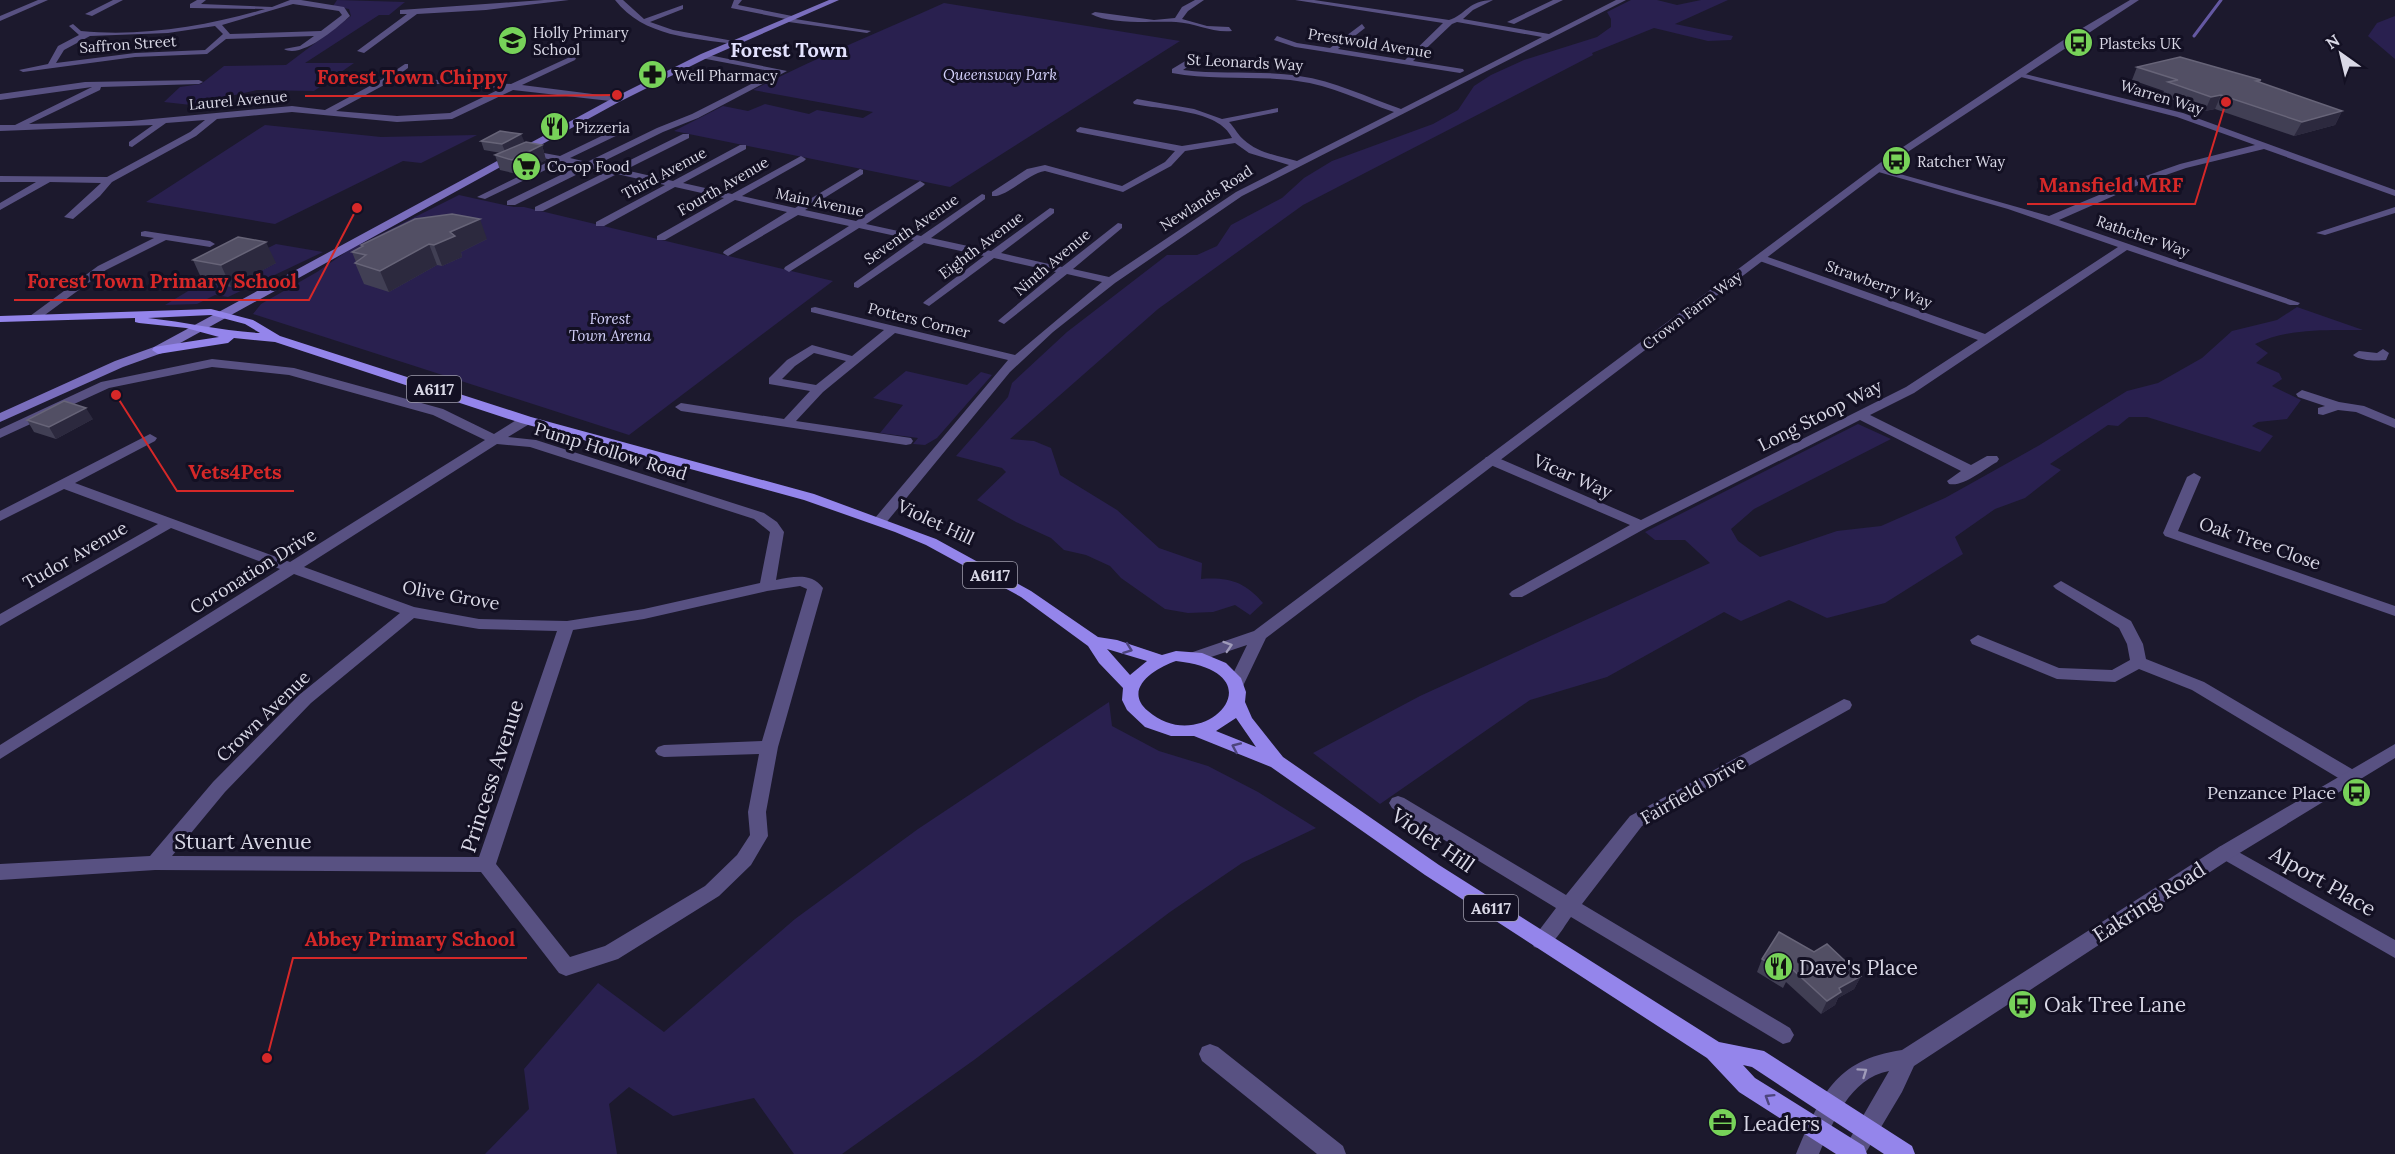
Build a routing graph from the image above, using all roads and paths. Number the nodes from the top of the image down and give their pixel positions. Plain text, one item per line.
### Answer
1 (45, 0) edge
2 (119, 0) edge
3 (202, 0) edge
4 (565, 0) edge
5 (619, 0) edge
6 (738, 0) edge
7 (835, 0) edge
8 (1200, 0) edge
9 (1299, 0) edge
10 (1489, 0) edge
11 (1559, 0) edge
12 (1622, 0) edge
13 (2135, 0) edge
14 (295, 1) edge
15 (680, 7) dead end
16 (277, 8) junction
17 (99, 9) junction
18 (110, 9) dead end
19 (416, 11) junction
20 (403, 12) dead end
21 (89, 14) dead end
22 (1095, 14) dead end
23 (0, 19) edge
24 (790, 19) junction
25 (1177, 20) junction
26 (1453, 21) junction
27 (643, 22) junction
28 (1511, 22) dead end
29 (217, 24) junction
30 (73, 26) dead end
31 (1362, 26) dead end
32 (1229, 29) dead end
33 (867, 31) dead end
34 (323, 33) junction
35 (89, 34) junction
36 (1548, 36) junction
37 (226, 37) junction
38 (1277, 38) dead end
39 (735, 42) junction
40 (380, 46) dead end
41 (288, 49) dead end
42 (1332, 50) junction
43 (704, 56) junction
44 (572, 58) dead end
45 (1195, 59) dead end
46 (1407, 62) junction
47 (52, 64) junction
48 (405, 66) dead end
49 (23, 70) dead end
50 (1460, 71) dead end
51 (2020, 74) junction
52 (199, 82) dead end
53 (384, 82) junction
54 (182, 83) junction
55 (104, 84) junction
56 (515, 86) junction
57 (162, 96) dead end
58 (0, 98) edge
59 (616, 100) junction
60 (1137, 102) dead end
61 (1275, 110) dead end
62 (1402, 112) junction
63 (325, 113) junction
64 (216, 114) junction
65 (166, 120) junction
66 (1223, 121) junction
67 (0, 128) edge
68 (16, 128) junction
69 (1080, 130) dead end
70 (619, 131) dead end
71 (686, 136) dead end
72 (1237, 140) junction
73 (132, 144) dead end
74 (2264, 146) junction
75 (743, 147) dead end
76 (1182, 149) junction
77 (523, 150) junction
78 (801, 159) dead end
79 (562, 160) junction
80 (1296, 164) junction
81 (589, 166) junction
82 (1878, 169) junction
83 (614, 172) junction
84 (860, 172) dead end
85 (0, 179) edge
86 (47, 180) junction
87 (109, 180) junction
88 (920, 184) dead end
89 (674, 185) junction
90 (995, 194) dead end
91 (2395, 194) edge
92 (482, 197) dead end
93 (982, 197) dead end
94 (733, 198) junction
95 (511, 203) dead end
96 (0, 207) edge
97 (539, 209) dead end
98 (2395, 210) edge
99 (795, 211) junction
100 (1050, 211) dead end
101 (69, 216) dead end
102 (2049, 220) junction
103 (600, 224) dead end
104 (857, 225) junction
105 (1118, 226) dead end
106 (2321, 233) dead end
107 (145, 234) dead end
108 (164, 238) junction
109 (661, 238) dead end
110 (923, 239) junction
111 (210, 244) dead end
112 (2126, 246) junction
113 (728, 253) dead end
114 (993, 255) junction
115 (1761, 258) junction
116 (789, 270) dead end
117 (1065, 271) junction
118 (1111, 281) junction
119 (858, 285) dead end
120 (929, 303) dead end
121 (2294, 303) dead end
122 (815, 310) dead end
123 (118, 316) junction
124 (215, 316) junction
125 (34, 318) junction
126 (0, 319) edge
127 (1004, 321) dead end
128 (186, 325) junction
129 (199, 328) junction
130 (893, 329) junction
131 (255, 338) junction
132 (276, 338) junction
133 (1987, 339) junction
134 (158, 350) junction
135 (2359, 355) dead end
136 (1017, 359) junction
137 (854, 360) junction
138 (119, 363) junction
139 (2395, 363) edge
140 (819, 389) junction
141 (2302, 394) dead end
142 (2337, 406) junction
143 (681, 407) dead end
144 (2323, 411) dead end
145 (1861, 416) junction
146 (0, 418) edge
147 (526, 420) junction
148 (786, 424) junction
149 (2395, 424) edge
150 (0, 434) edge
151 (150, 438) dead end
152 (495, 440) junction
153 (906, 441) dead end
154 (1992, 459) dead end
155 (1491, 460) junction
156 (1972, 471) junction
157 (2194, 477) dead end
158 (1954, 482) dead end
159 (64, 484) junction
160 (0, 517) edge
161 (880, 521) junction
162 (170, 523) junction
163 (1641, 525) junction
164 (294, 569) junction
165 (767, 585) junction
166 (2061, 586) dead end
167 (1517, 594) dead end
168 (2395, 611) edge
169 (411, 612) junction
170 (0, 621) edge
171 (567, 626) junction
172 (1260, 635) junction
173 (1978, 640) dead end
174 (1094, 642) junction
175 (1196, 657) junction
176 (1161, 660) junction
177 (2138, 662) junction
178 (1237, 682) junction
179 (1131, 687) junction
180 (1237, 702) junction
181 (1844, 705) dead end
182 (1196, 730) junction
183 (769, 747) junction
184 (2395, 750) edge
185 (664, 751) dead end
186 (0, 753) edge
187 (1277, 762) junction
188 (2351, 777) junction
189 (1398, 803) dead end
190 (2226, 852) junction
191 (156, 863) junction
192 (486, 865) junction
193 (0, 872) edge
194 (1569, 906) junction
195 (1541, 941) junction
196 (2395, 950) edge
197 (1783, 1035) dead end
198 (1715, 1051) junction
199 (1210, 1054) dead end
200 (1905, 1059) junction
201 (1832, 1104) junction
202 (1867, 1128) junction
203 (1819, 1129) junction
204 (1854, 1153) edge
205 (1335, 1154) edge
206 (1807, 1154) edge
207 (1905, 1154) edge

1 - 23 street
2 - 17 street
3 - 16 street
4 - 19 street
5 - 27 street
6 - 24 street
7 - 24 main road
8 - 25 street
9 - 26 street
10 - 26 street
11 - 28 street
12 - 36 street, Newlands Road
13 - 51 street, Crown Farm Way
14 - 16 street
14 - 34 street
15 - 27 street
16 - 29 street
17 - 18 street
17 - 21 street
19 - 20 street
19 - 40 street
22 - 25 street
24 - 33 street
24 - 39 main road
25 - 32 street
26 - 36 street
26 - 46 street
27 - 39 street
29 - 35 street
29 - 37 street
30 - 35 street
31 - 42 street
34 - 37 street
34 - 41 street
35 - 47 street, Saffron Street
36 - 62 street, Newlands Road
37 - 47 street, Saffron Street
38 - 42 street, Prestwold Avenue
39 - 43 main road
42 - 46 street, Prestwold Avenue
43 - 59 main road
43 - 81 street
44 - 56 street, Laurel Avenue
45 - 62 street, St Leonards Way
46 - 50 street, Prestwold Avenue
47 - 49 street, Saffron Street
48 - 53 street
51 - 74 street, Warren Way
51 - 82 street, Crown Farm Way
52 - 54 street
53 - 56 street
53 - 63 street
54 - 55 street
54 - 57 street
55 - 58 street
55 - 68 street
56 - 59 street
56 - 63 street, Laurel Avenue
59 - 77 main road
60 - 66 street
61 - 66 street
62 - 80 street, Newlands Road
63 - 64 street, Laurel Avenue
64 - 65 street, Laurel Avenue
64 - 87 street
65 - 68 street, Laurel Avenue
65 - 73 street
66 - 72 street
67 - 68 street, Laurel Avenue
69 - 76 street
70 - 79 street
71 - 83 street
72 - 76 street
72 - 80 street
74 - 91 street, Warren Way
74 - 102 street
75 - 89 street, Third Avenue
76 - 90 street
77 - 79 street, Main Avenue
77 - 124 main road
78 - 94 street, Fourth Avenue
79 - 81 street, Main Avenue
79 - 92 street
80 - 118 street, Newlands Road
81 - 83 street, Main Avenue
81 - 95 street
82 - 102 street, Rathcher Way
82 - 115 street, Crown Farm Way
83 - 89 street, Main Avenue
83 - 97 street
84 - 99 street
85 - 86 street
86 - 87 street
86 - 96 street
87 - 101 street
88 - 104 street
89 - 94 street, Main Avenue
89 - 103 street, Third Avenue
93 - 110 street, Seventh Avenue
94 - 99 street, Main Avenue
94 - 109 street, Fourth Avenue
98 - 106 street
99 - 104 street, Main Avenue
99 - 113 street
100 - 114 street, Eighth Avenue
102 - 112 street, Rathcher Way
104 - 110 street, Main Avenue
104 - 116 street
105 - 117 street, Ninth Avenue
107 - 108 street
108 - 111 street
108 - 125 street
110 - 114 street, Main Avenue
110 - 119 street, Seventh Avenue
112 - 121 street, Rathcher Way
112 - 133 street, Long Stoop Way
114 - 117 street, Main Avenue
114 - 120 street, Eighth Avenue
115 - 133 street, Strawberry Way
115 - 155 street, Crown Farm Way
117 - 118 street, Main Avenue
117 - 127 street, Ninth Avenue
118 - 136 street, Newlands Road
122 - 130 street, Potters Corner
123 - 124 main road, A6117
123 - 125 main road, A6117
123 - 128 main road, A6117
124 - 128 main road
124 - 129 main road
124 - 131 main road
124 - 132 main road, Pump Hollow Road / A6117
125 - 126 main road, A6117
128 - 129 main road, A6117
128 - 138 main road
129 - 131 main road, Pump Hollow Road / A6117
129 - 134 main road
130 - 136 street, Potters Corner
130 - 137 street
131 - 132 main road, Pump Hollow Road / A6117
131 - 134 main road
132 - 147 main road, Pump Hollow Road / A6117
133 - 145 street, Long Stoop Way
134 - 138 main road
135 - 139 street
136 - 161 street, Newlands Road
137 - 140 street
137 - 140 street
138 - 146 main road
140 - 148 street
141 - 142 street
142 - 144 street
142 - 149 street
143 - 148 street
145 - 156 street
145 - 163 street, Long Stoop Way
147 - 152 street, Coronation Drive
147 - 161 main road, Pump Hollow Road / A6117
148 - 153 street
150 - 152 street, Pump Hollow Road
151 - 159 street
152 - 164 street, Coronation Drive
152 - 165 street, Pump Hollow Road
154 - 156 street
155 - 163 street, Vicar Way
155 - 172 street, Crown Farm Way
156 - 158 street
157 - 168 street, Oak Tree Close
159 - 160 street
159 - 162 street, Olive Grove
161 - 174 main road, Violet Hill / A6117
162 - 164 street, Olive Grove
162 - 170 street, Tudor Avenue
163 - 167 street, Long Stoop Way
164 - 169 street, Olive Grove
164 - 186 street, Coronation Drive
165 - 171 street, Olive Grove
165 - 183 street, Olive Grove
166 - 177 street
169 - 171 street, Olive Grove
169 - 191 street, Crown Avenue
171 - 192 street, Princess Avenue
175 -> 172 street, Crown Farm Way
172 - 178 street, Crown Farm Way
173 - 177 street
174 -> 176 main road, Violet Hill / A6117
174 - 179 main road, Violet Hill / A6117
175 - 176 main road, A6117
175 - 178 main road, A6117
176 - 179 main road
177 - 188 street
178 - 180 main road, A6117
179 - 182 main road, A6117
180 - 182 main road, A6117
180 - 187 main road, Violet Hill / A6117
181 - 194 street, Fairfield Drive
187 -> 182 main road, Violet Hill / A6117
183 - 185 street
183 - 192 street, Princess Avenue
184 - 188 street, Eakring Road
187 - 195 main road, Violet Hill / A6117
188 - 190 street, Eakring Road
189 - 194 street
190 - 196 street, Alport Place
190 - 200 street, Eakring Road
191 - 192 street, Stuart Avenue
191 - 193 street, Stuart Avenue
194 - 195 street, Fairfield Drive
194 - 197 street
195 - 198 main road, Violet Hill / A6117
198 - 201 main road, Violet Hill / A6117
203 -> 198 main road, Violet Hill / A6117
199 - 205 street
201 -> 200 street, Eakring Road
200 - 202 street
201 - 202 main road, A6117
201 - 203 street, Eakring Road
202 - 204 street
202 - 207 main road, A6117
203 - 204 main road, A6117
203 - 206 street, Eakring Road

